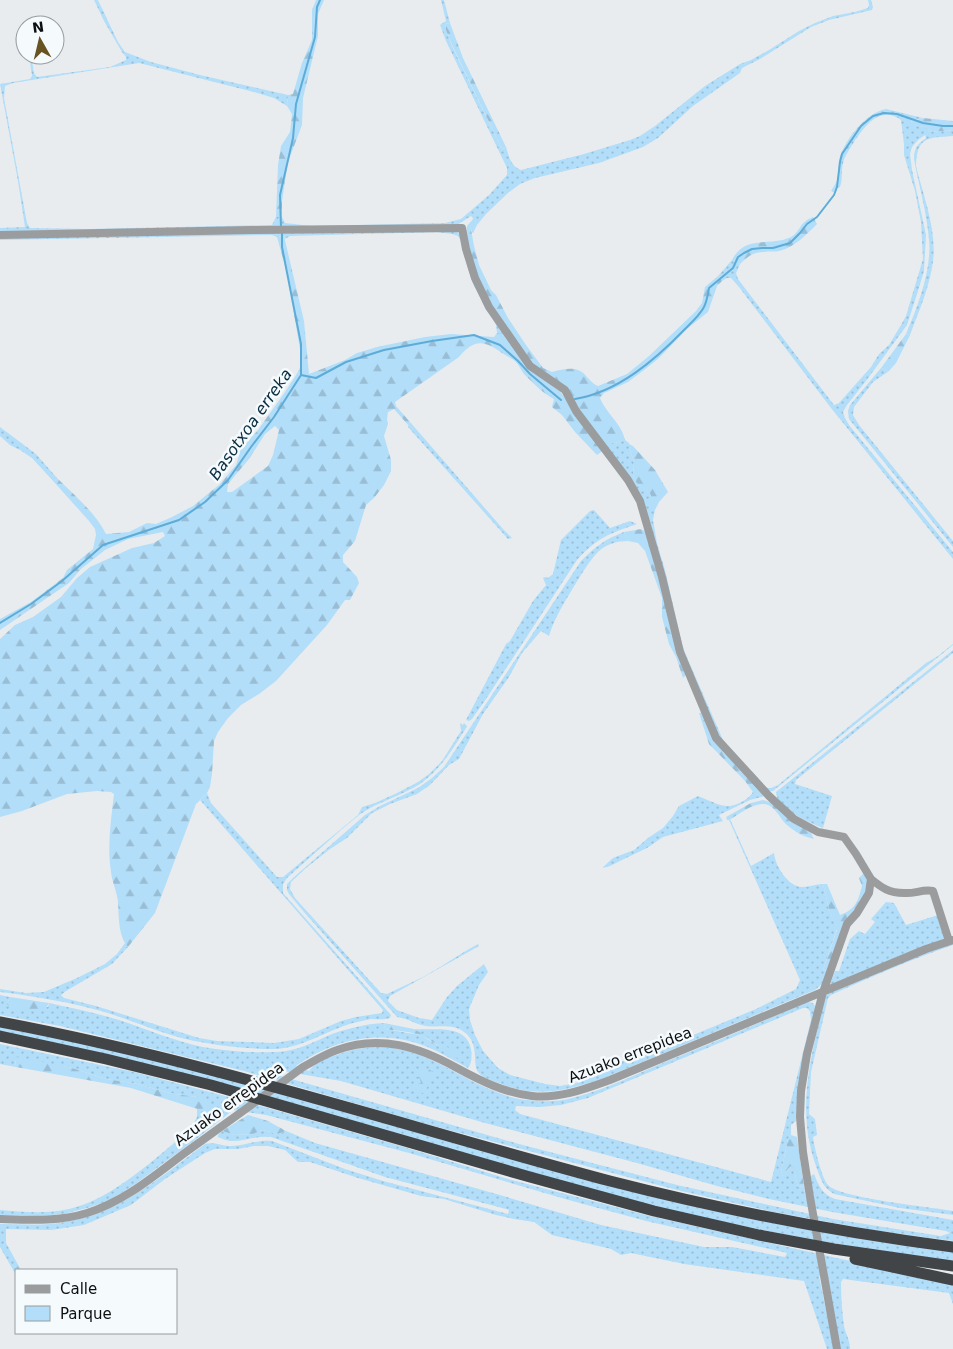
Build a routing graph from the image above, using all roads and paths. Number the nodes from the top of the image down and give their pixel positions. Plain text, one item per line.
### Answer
1 (0, 235) edge
2 (871, 879) junction
3 (951, 941) edge
4 (823, 992) junction
5 (0, 1022) edge
6 (0, 1036) edge
7 (0, 1219) edge
8 (953, 1247) edge
9 (834, 1249) junction
10 (953, 1266) edge
11 (953, 1280) edge
12 (837, 1349) edge

1 - 2 street
2 - 3 street
2 - 4 street
3 - 4 street, Azuako errepidea
4 - 7 street, Azuako errepidea
4 - 12 street
5 - 8 highway
6 - 9 highway
9 - 10 highway
9 - 11 highway

